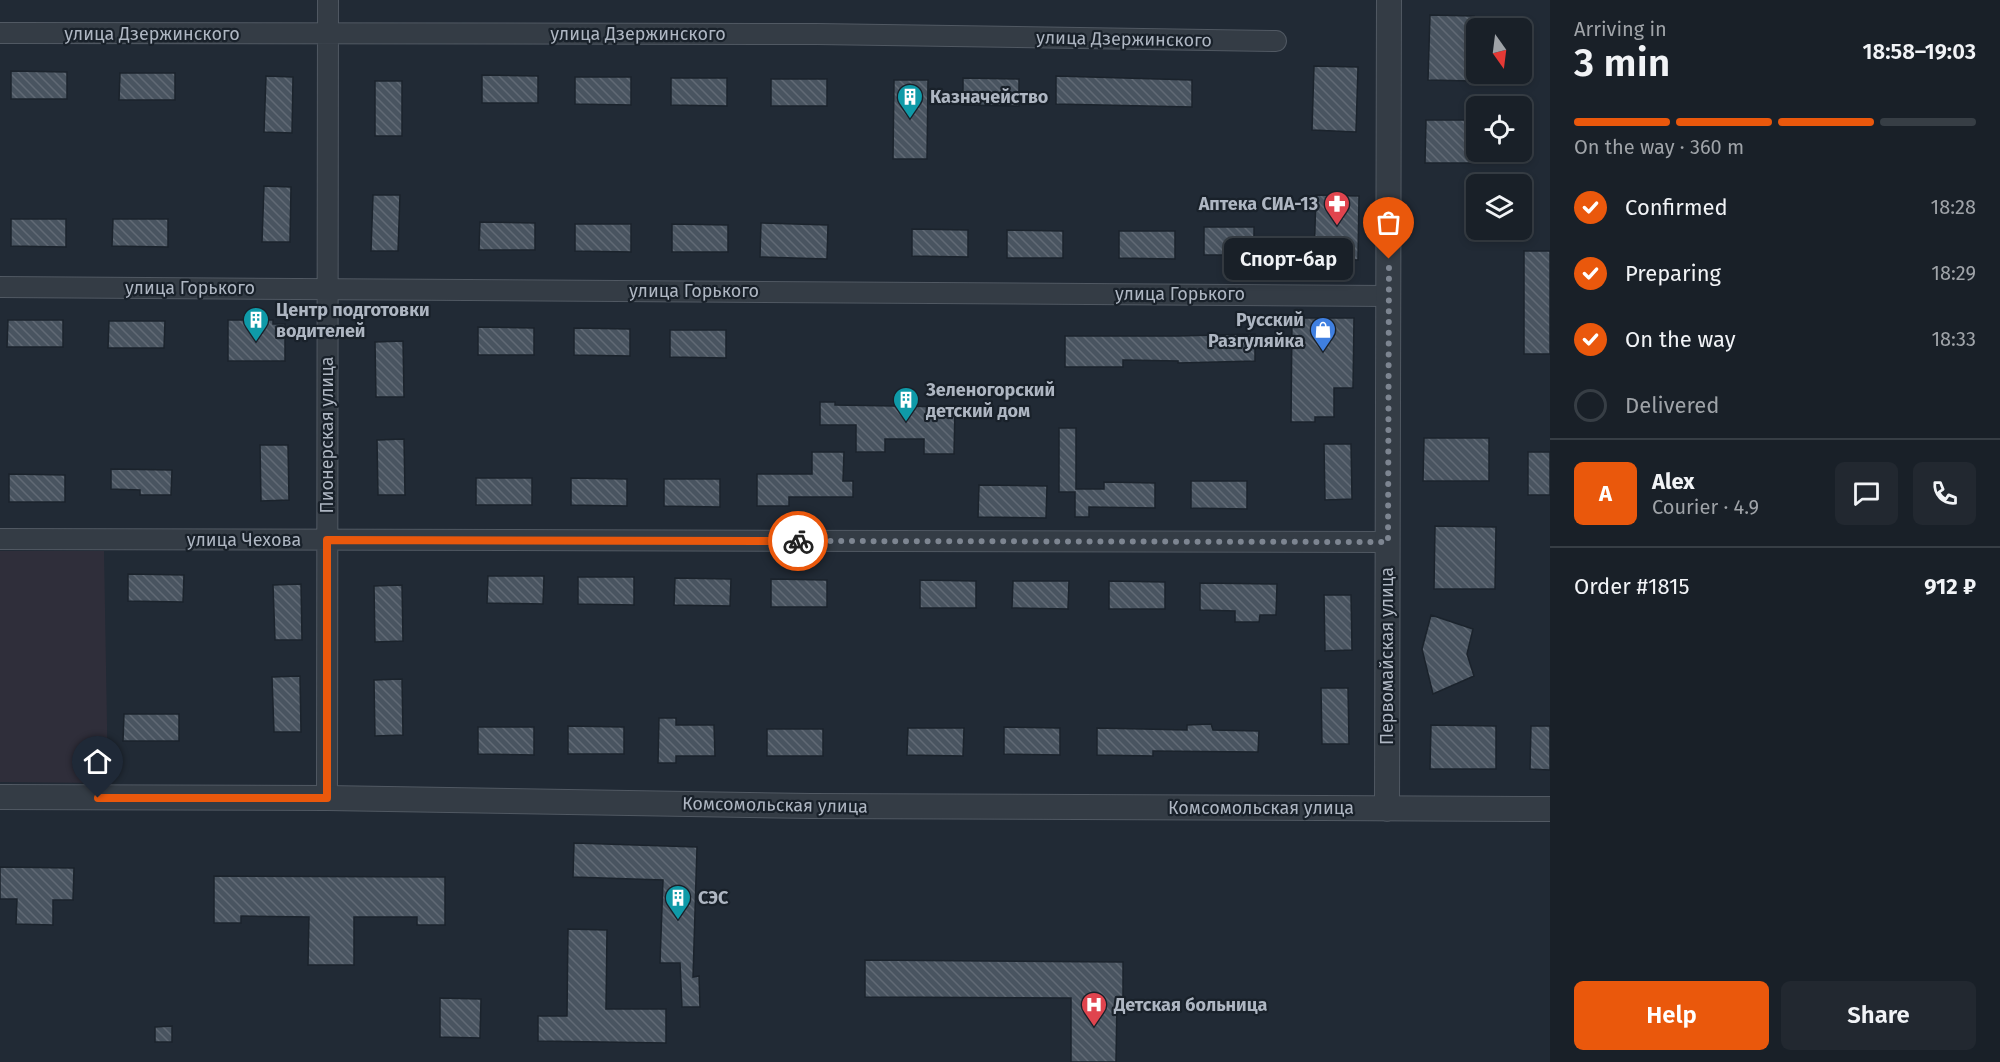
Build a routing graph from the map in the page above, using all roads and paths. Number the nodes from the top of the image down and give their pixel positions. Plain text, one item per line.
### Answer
1 (328, 0) edge
2 (1389, 0) edge
3 (0, 33) edge
4 (328, 34) junction
5 (1276, 41) dead end
6 (0, 287) edge
7 (328, 289) junction
8 (1388, 296) junction
9 (0, 539) edge
10 (327, 540) junction
11 (1388, 542) junction
12 (0, 797) edge
13 (327, 798) junction
14 (1387, 809) junction
15 (1550, 809) edge

1 - 4 street, Пионерская улица
2 - 8 street, Первомайская улица
3 - 4 street, улица Дзержинского
4 - 5 street, улица Дзержинского
4 - 7 street, Пионерская улица
6 - 7 street, улица Горького
7 - 8 street, улица Горького
7 - 10 street, Пионерская улица
8 - 11 street, Первомайская улица
9 - 10 street, улица Чехова
10 - 11 street, улица Чехова
10 - 13 street, Пионерская улица
11 - 14 street, Первомайская улица
12 - 13 street, Комсомольская улица
13 - 14 street, Комсомольская улица
14 - 15 street, Комсомольская улица

